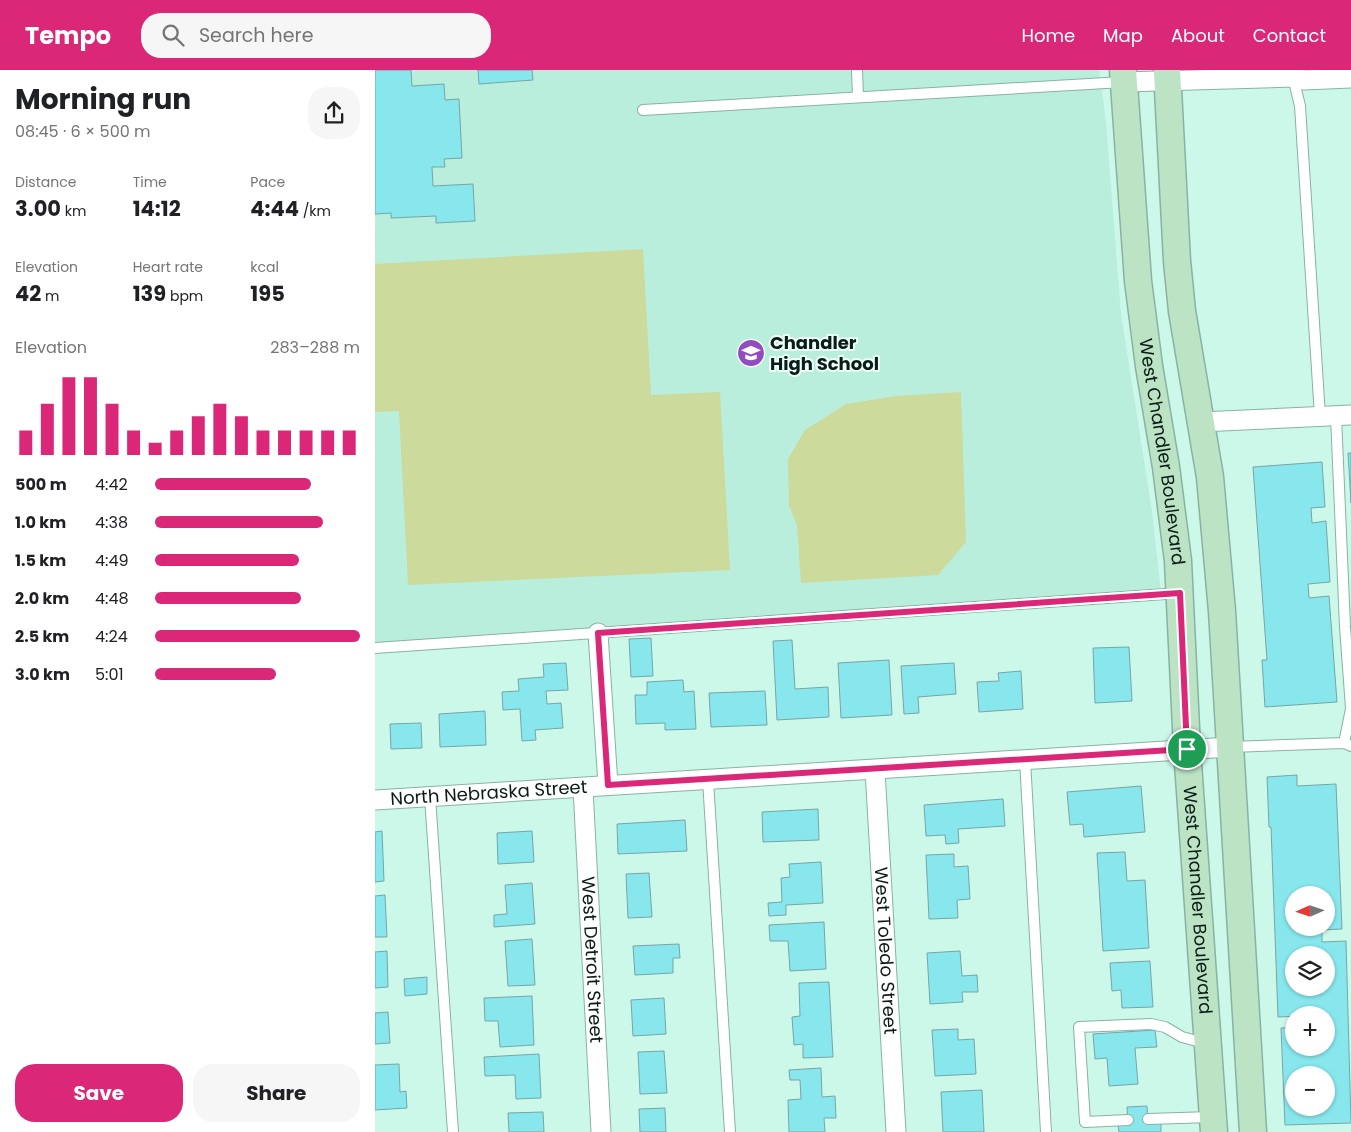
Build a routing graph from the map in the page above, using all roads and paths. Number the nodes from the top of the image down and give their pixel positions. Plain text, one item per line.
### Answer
1 (857, 70) edge
2 (1123, 76) edge
3 (1167, 76) edge
4 (1293, 77) junction
5 (1351, 78) edge
6 (858, 97) junction
7 (643, 110) dead end
8 (1336, 416) edge
9 (1200, 422) junction
10 (1180, 593) junction
11 (598, 633) junction
12 (375, 648) edge
13 (1351, 709) edge
14 (1347, 745) edge
15 (1230, 747) junction
16 (1187, 749) junction
17 (1025, 760) junction
18 (875, 770) junction
19 (708, 780) junction
20 (608, 785) junction
21 (583, 788) junction
22 (430, 797) junction
23 (375, 800) edge
24 (1209, 1044) junction
25 (1148, 1119) dead end
26 (1128, 1120) dead end
27 (1214, 1124) edge
28 (453, 1132) edge
29 (601, 1132) edge
30 (730, 1132) edge
31 (896, 1132) edge
32 (1046, 1132) edge
33 (1253, 1132) edge

1 - 6 lane
2 - 3 street
2 - 6 lane
2 - 10 main road, West Chandler Boulevard
3 - 4 street
3 - 9 main road
4 - 5 street
4 - 8 lane
6 - 7 lane
8 - 9 street
8 - 13 lane
9 - 15 main road
10 - 11 lane
10 - 16 main road, West Chandler Boulevard
11 - 12 lane
11 - 20 street
13 - 14 lane
14 - 15 lane
15 - 16 street, North Nebraska Street
15 - 33 main road
16 - 17 street, North Nebraska Street
16 - 24 main road, West Chandler Boulevard
17 - 18 street, North Nebraska Street
17 - 32 lane
18 - 19 street, North Nebraska Street
18 - 31 street, West Toledo Street
19 - 20 street, North Nebraska Street
19 - 30 lane
20 - 21 street, North Nebraska Street
21 - 22 street, North Nebraska Street
21 - 29 street, West Detroit Street
22 - 23 street, North Nebraska Street
22 - 28 lane
24 - 26 lane
24 - 27 main road, West Chandler Boulevard
25 - 27 lane

